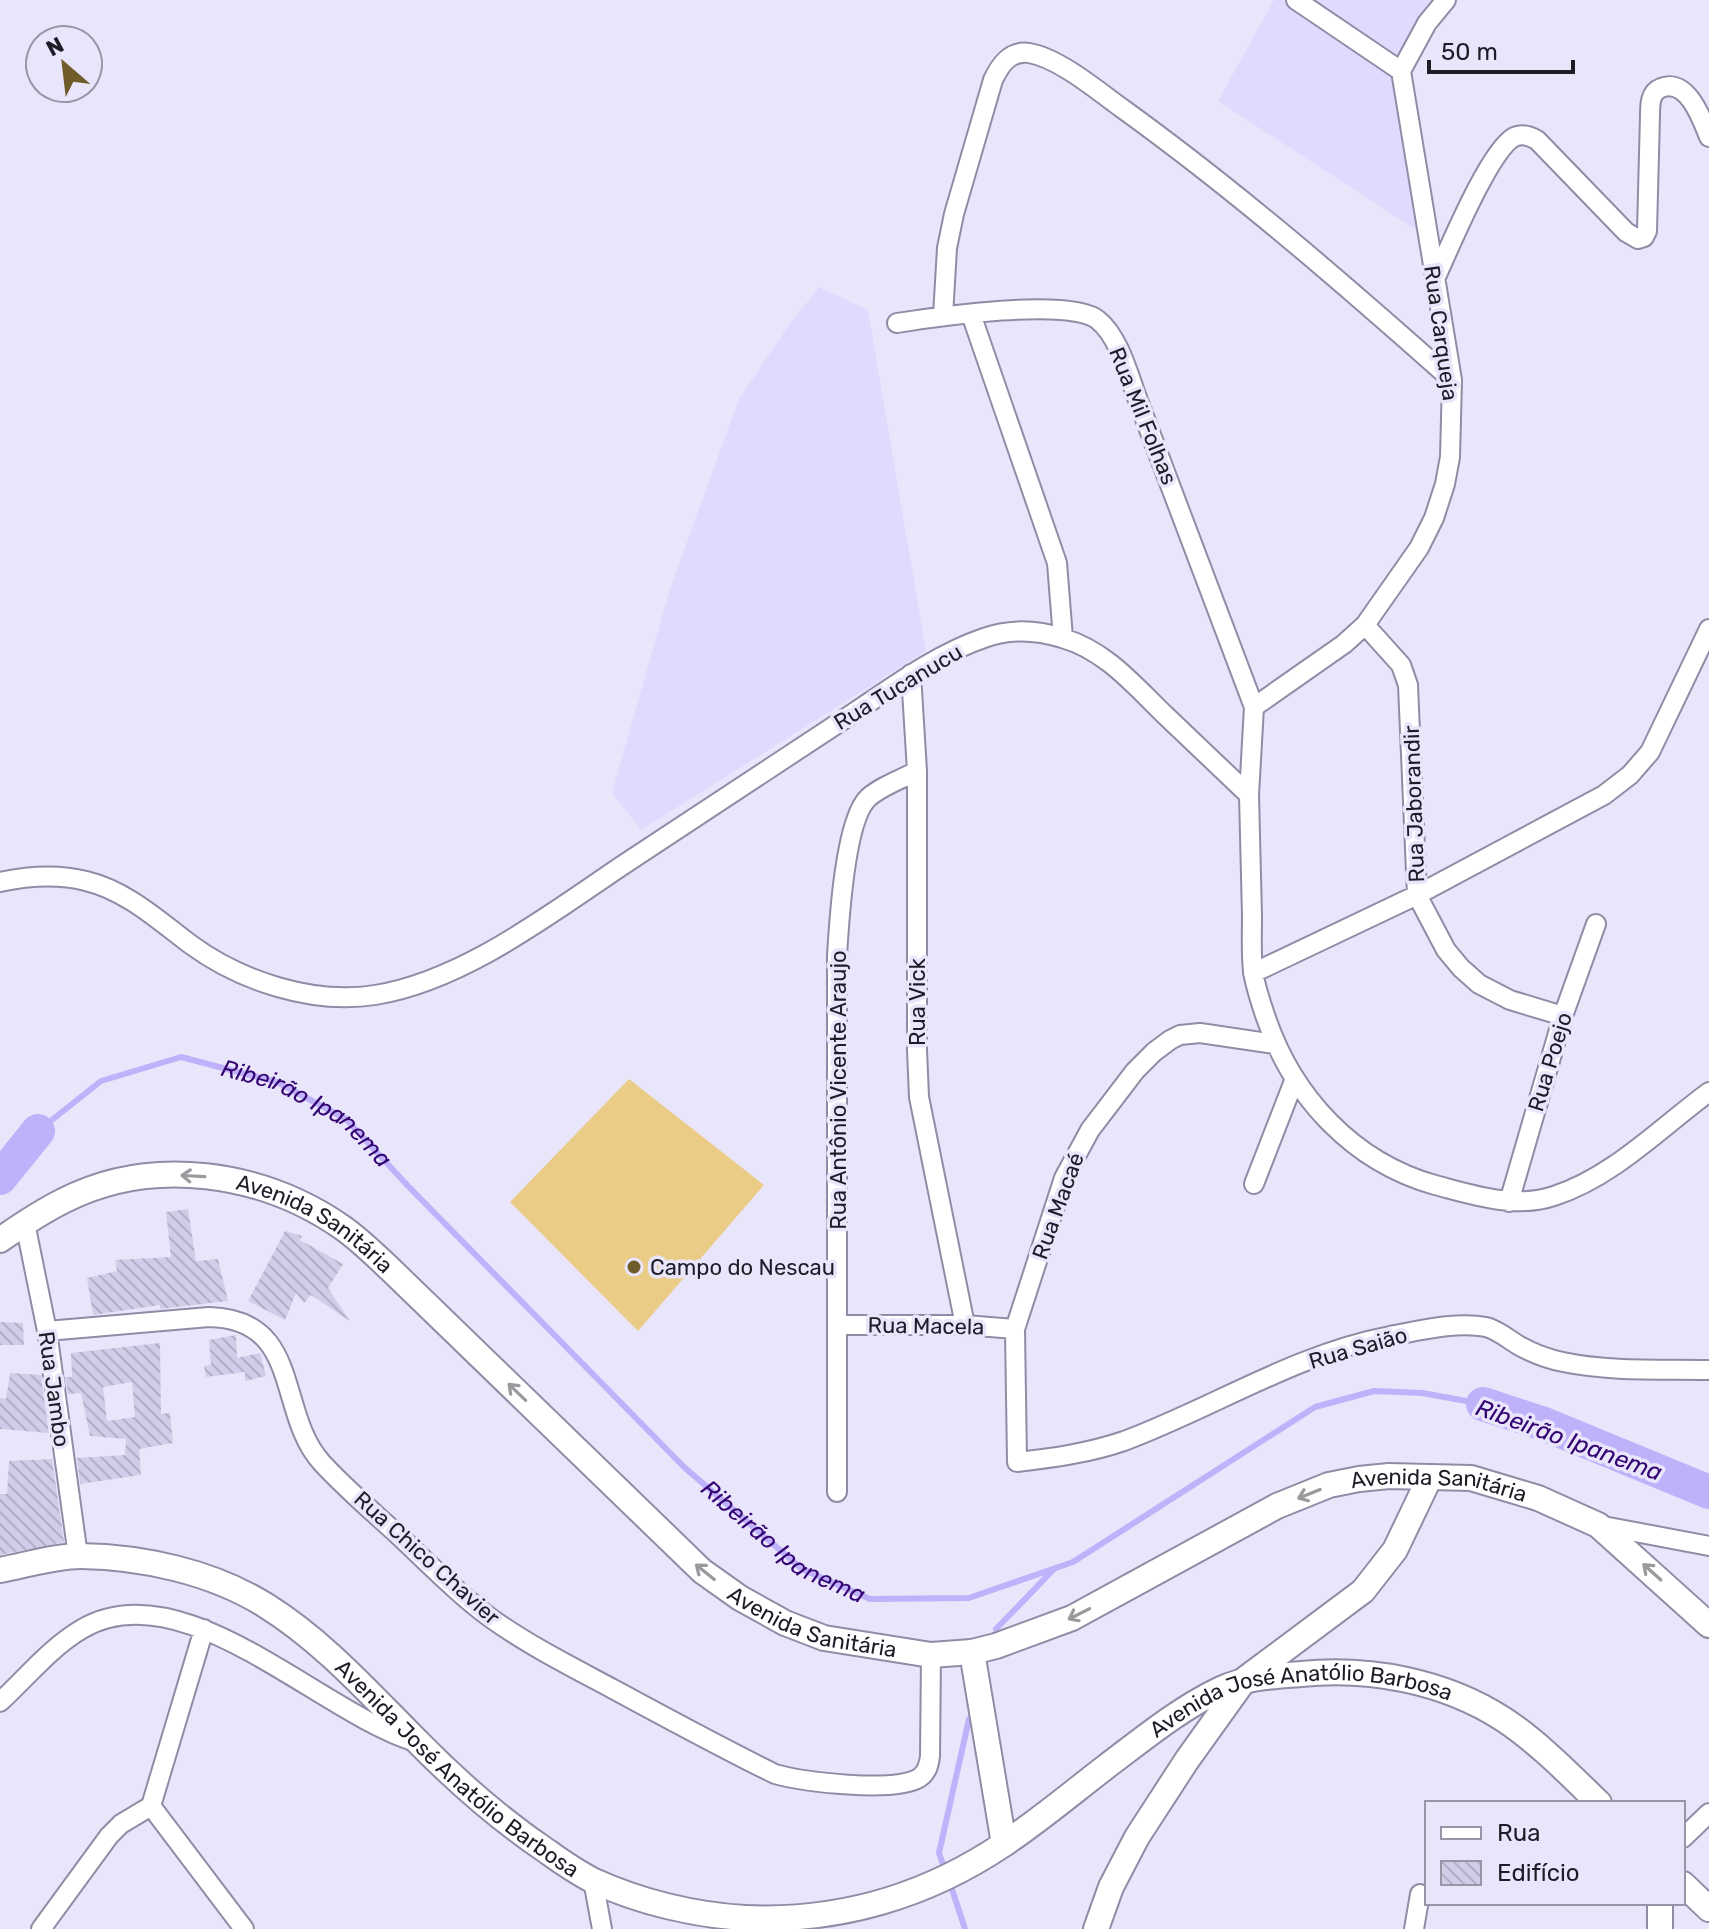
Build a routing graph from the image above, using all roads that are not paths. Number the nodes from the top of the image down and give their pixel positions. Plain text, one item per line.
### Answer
1 (1296, 0) edge
2 (1446, 0) edge
3 (1401, 71) junction
4 (1709, 137) edge
5 (1435, 279) junction
6 (971, 314) junction
7 (943, 316) junction
8 (897, 323) dead end
9 (1452, 380) junction
10 (1365, 625) junction
11 (1709, 629) edge
12 (1063, 638) junction
13 (911, 674) junction
14 (1254, 707) junction
15 (917, 771) junction
16 (1249, 795) junction
17 (0, 882) edge
18 (1417, 895) junction
19 (1596, 924) dead end
20 (1253, 973) junction
21 (1563, 1016) junction
22 (1275, 1044) junction
23 (1294, 1081) junction
24 (1709, 1092) edge
25 (1254, 1184) dead end
26 (1509, 1202) junction
27 (25, 1223) junction
28 (0, 1240) edge
29 (837, 1325) junction
30 (965, 1325) junction
31 (1015, 1329) junction
32 (47, 1331) junction
33 (1709, 1370) edge
34 (1017, 1462) joint
35 (1430, 1477) junction
36 (837, 1492) dead end
37 (1598, 1525) junction
38 (1709, 1546) edge
39 (78, 1556) junction
40 (0, 1570) edge
41 (1709, 1625) edge
42 (204, 1629) junction
43 (972, 1652) junction
44 (931, 1655) junction
45 (1245, 1679) junction
46 (0, 1702) edge
47 (418, 1743) junction
48 (1597, 1801) edge
49 (151, 1806) junction
50 (1709, 1813) edge
51 (1685, 1836) edge
52 (1004, 1844) junction
53 (593, 1880) junction
54 (1685, 1886) edge
55 (1420, 1894) dead end
56 (1660, 1905) edge
57 (1709, 1909) edge
58 (746, 1923) edge
59 (41, 1929) edge
60 (244, 1929) edge
61 (602, 1929) edge
62 (1096, 1929) edge
63 (1414, 1929) edge
64 (1660, 1929) edge

1 - 3 street
2 - 3 street
3 - 5 street, Rua Carqueja
4 - 5 street
5 - 9 street, Rua Carqueja
6 - 7 street, Rua Mil Folhas
6 - 12 street
6 - 14 street, Rua Mil Folhas
7 - 8 street, Rua Mil Folhas
7 - 9 street
9 - 10 street, Rua Carqueja
10 - 14 street, Rua Carqueja
10 - 18 street, Rua Jaborandir
11 - 18 street
12 - 13 street, Rua Tucanucu
12 - 16 street, Rua Tucanucu
13 - 15 street, Rua Vick
13 - 17 street, Rua Tucanucu
14 - 16 street
15 - 29 street, Rua Antônio Vicente Araujo
15 - 30 street, Rua Vick
16 - 20 street
18 - 20 street
18 - 21 street, Rua Jaborandir
19 - 21 street, Rua Poejo
20 - 22 street
21 - 26 street, Rua Poejo
22 - 23 street
22 - 31 street, Rua Macaé
23 - 25 street
23 - 26 street
24 - 26 street
27 - 28 street, Avenida Sanitária
27 - 32 street, Rua Jambo
44 -> 27 street, Avenida Sanitária
29 - 30 street, Rua Macela
29 - 36 street, Rua Antônio Vicente Araujo
30 - 31 street, Rua Macela
31 - 34 street, Rua Macaé
32 - 39 street, Rua Jambo
32 - 44 street, Rua Chico Chavier
33 - 34 street, Rua Saião
35 - 37 street, Avenida Sanitária
35 -> 43 street, Avenida Sanitária
35 - 45 street
37 - 38 street
41 -> 37 street, Avenida Sanitária
39 - 40 street, Avenida José Anatólio Barbosa
39 - 47 street, Avenida José Anatólio Barbosa
42 - 46 street
42 - 47 street
42 - 49 street
43 - 44 street, Avenida Sanitária
43 - 52 street
45 - 48 street, Avenida José Anatólio Barbosa
45 - 52 street, Avenida José Anatólio Barbosa
45 - 62 street
47 - 53 street, Avenida José Anatólio Barbosa
49 - 59 street
49 - 60 street
50 - 51 street
52 - 58 street, Avenida José Anatólio Barbosa
53 - 58 street, Avenida José Anatólio Barbosa
53 - 61 street
54 - 57 street
55 - 63 street
56 - 64 street

